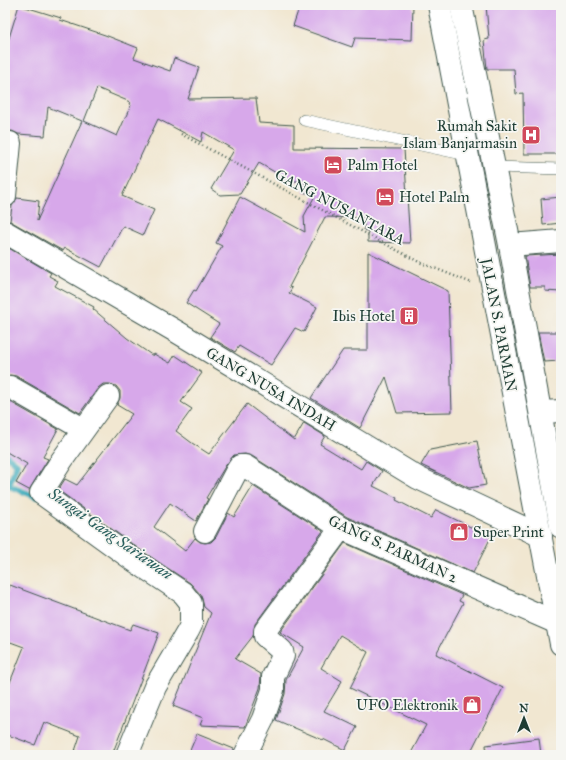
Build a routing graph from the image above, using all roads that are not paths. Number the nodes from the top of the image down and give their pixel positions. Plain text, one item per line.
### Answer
1 (462, 9) edge
2 (440, 11) edge
3 (304, 120) dead end
4 (10, 143) dead end
5 (467, 155) junction
6 (494, 167) junction
7 (561, 169) edge
8 (5, 195) edge
9 (5, 232) edge
10 (561, 241) edge
11 (510, 245) junction
12 (10, 387) dead end
13 (108, 396) dead end
14 (551, 412) edge
15 (84, 429) junction
16 (561, 527) edge
17 (341, 528) junction
18 (205, 531) dead end
19 (541, 536) junction
20 (555, 622) junction
21 (561, 644) edge
22 (127, 755) edge
23 (245, 755) edge

1 - 2 main road
1 - 6 main road, JALAN S. PARMAN
2 - 5 main road, JALAN S. PARMAN
3 - 5 lane
4 - 8 main road
5 - 19 main road, JALAN S. PARMAN
6 - 7 lane
6 - 11 main road, JALAN S. PARMAN
9 - 19 main road, GANG NUSA INDAH
10 - 11 main road
11 - 14 main road, JALAN S. PARMAN
12 - 15 main road
13 - 15 main road
14 - 16 main road, JALAN S. PARMAN
15 - 22 main road
17 - 18 main road, GANG S. PARMAN 2
17 - 20 main road, GANG S. PARMAN 2
17 - 23 main road
19 - 20 main road, JALAN S. PARMAN
20 - 21 main road, JALAN S. PARMAN

